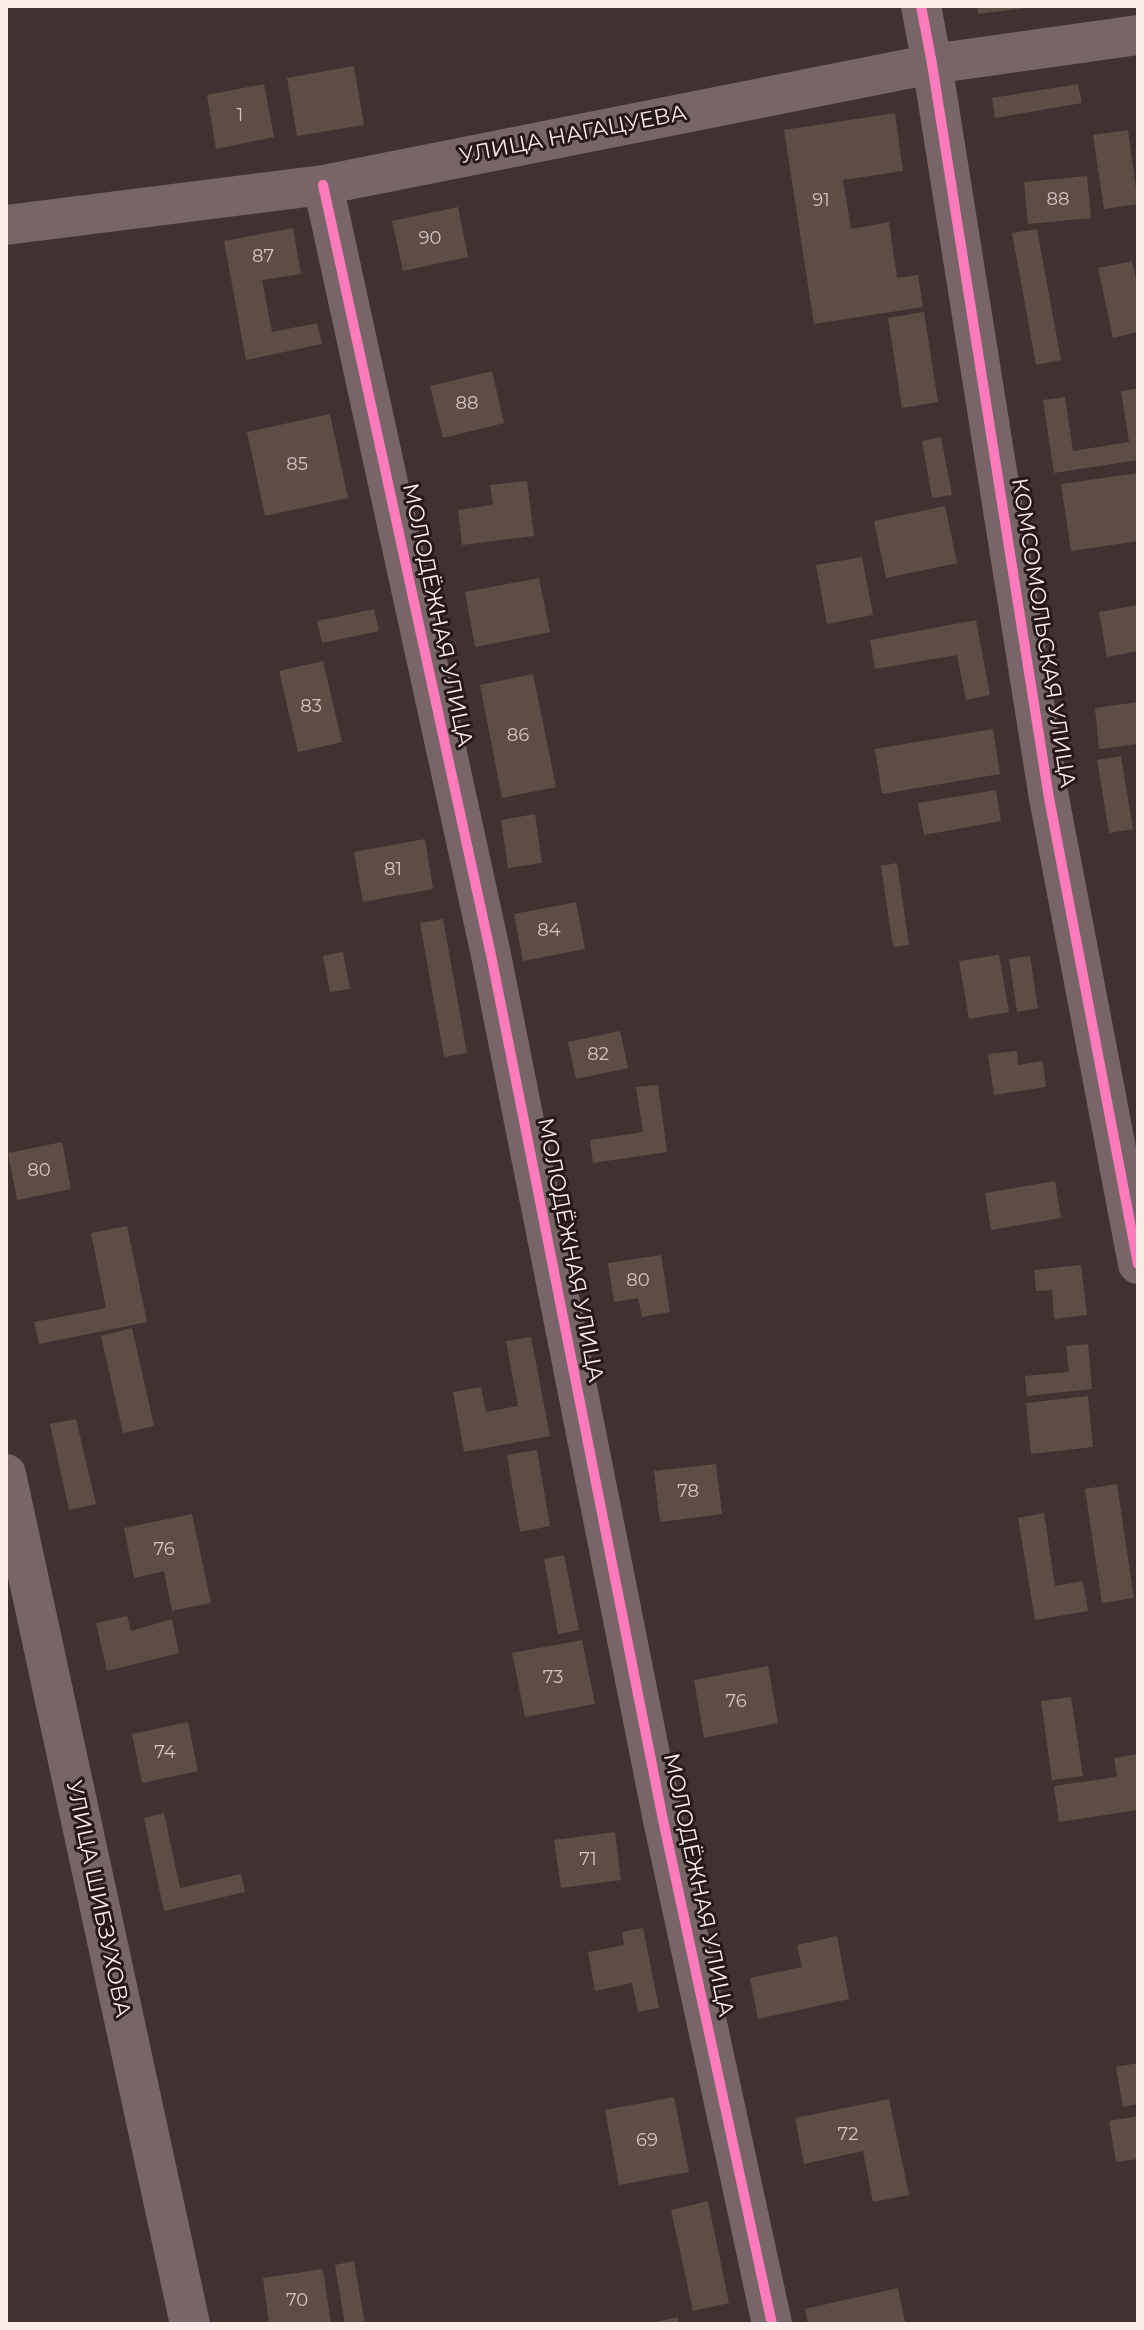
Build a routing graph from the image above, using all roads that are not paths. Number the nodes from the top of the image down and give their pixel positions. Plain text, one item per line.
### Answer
1 (921, 6) edge
2 (1138, 35) edge
3 (932, 64) junction
4 (323, 185) junction
5 (6, 225) edge
6 (1138, 1264) edge
7 (6, 1474) edge
8 (190, 2324) edge
9 (772, 2324) edge

1 - 3 street, КОМСОМОЛЬСКАЯ УЛИЦА
2 - 3 street, УЛИЦА НАГАЦУЕВА
3 - 4 street, УЛИЦА НАГАЦУЕВА
3 - 6 street, КОМСОМОЛЬСКАЯ УЛИЦА
4 - 5 street, УЛИЦА НАГАЦУЕВА
4 - 9 street, МОЛОДЁЖНАЯ УЛИЦА
7 - 8 street, УЛИЦА ШИБЗУХОВА

